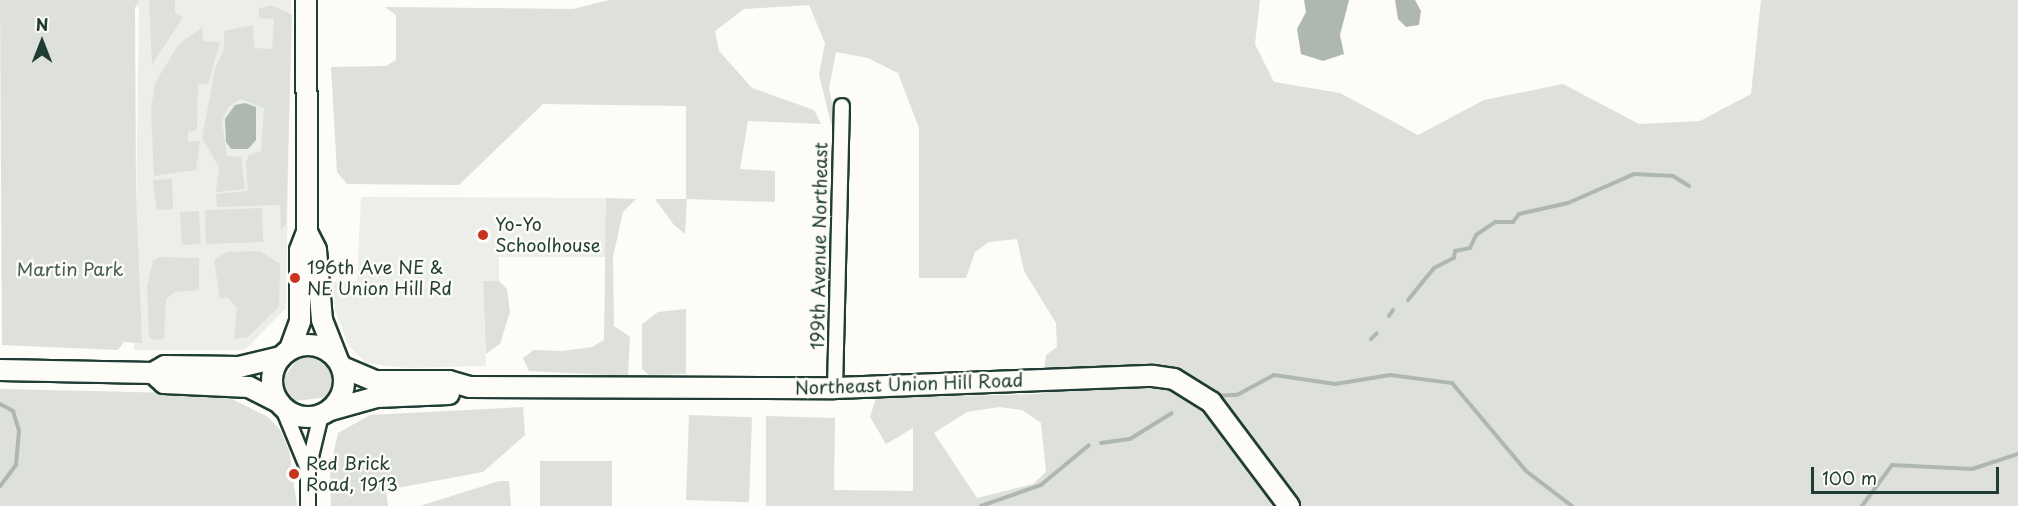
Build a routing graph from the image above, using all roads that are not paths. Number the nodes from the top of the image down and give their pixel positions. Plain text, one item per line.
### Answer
1 (306, 0) edge
2 (842, 106) dead end
3 (307, 232) junction
4 (285, 353) junction
5 (340, 363) junction
6 (0, 370) edge
7 (153, 373) junction
8 (470, 387) junction
9 (835, 388) junction
10 (280, 404) junction
11 (326, 412) junction
12 (308, 468) junction
13 (308, 506) edge
14 (1290, 506) edge

1 - 3 street
2 - 9 street, 199th Avenue Northeast
3 - 4 street
3 - 5 street
4 - 5 street
4 - 7 street
4 - 10 street
5 - 8 street, Northeast Union Hill Road
5 - 11 street
6 - 7 street
7 - 10 street
8 - 9 street, Northeast Union Hill Road
8 - 11 street, Northeast Union Hill Road
9 - 14 street, Northeast Union Hill Road
10 - 11 street
10 - 12 street
11 - 12 street
12 - 13 street

